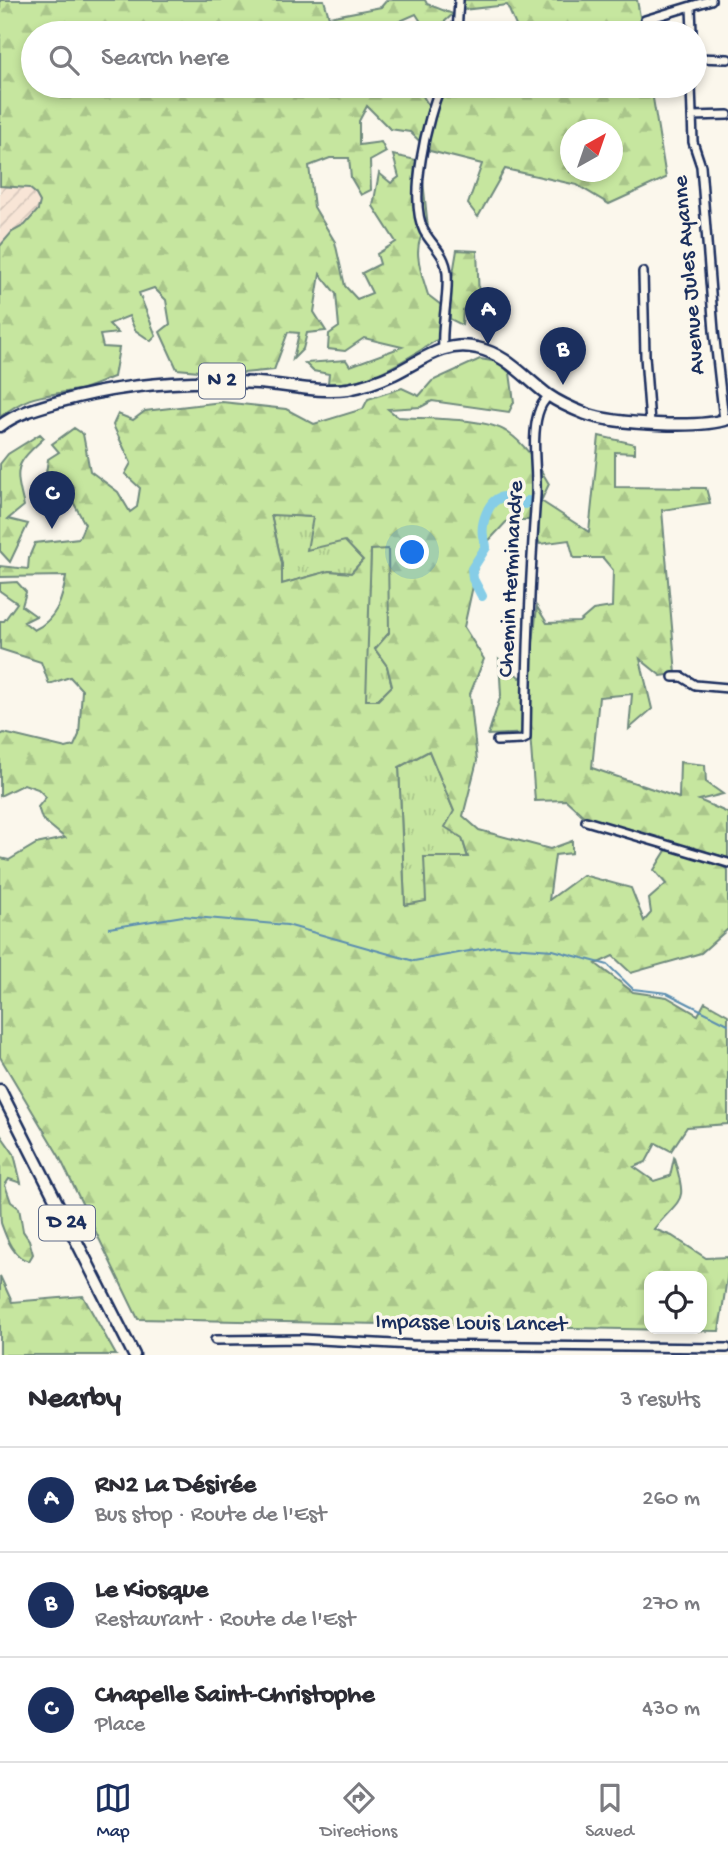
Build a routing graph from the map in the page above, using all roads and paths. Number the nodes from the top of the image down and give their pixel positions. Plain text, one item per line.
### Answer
1 (459, 0) edge
2 (709, 0) edge
3 (691, 7) junction
4 (645, 20) dead end
5 (458, 21) edge
6 (692, 21) edge
7 (707, 58) edge
8 (728, 59) edge
9 (437, 98) edge
10 (691, 98) edge
11 (728, 115) edge
12 (692, 116) junction
13 (643, 272) dead end
14 (443, 348) junction
15 (549, 396) junction
16 (726, 419) edge
17 (650, 423) junction
18 (0, 426) edge
19 (673, 677) dead end
20 (728, 688) edge
21 (497, 741) dead end
22 (586, 821) dead end
23 (728, 863) edge
24 (0, 1090) edge
25 (215, 1340) dead end
26 (726, 1349) edge
27 (134, 1355) edge

1 - 5 street
2 - 3 street
3 - 4 street
3 - 6 street
7 - 8 street
9 - 14 street
10 - 12 street, Avenue Jules Ayanne
11 - 12 street
12 - 16 street, Avenue Jules Ayanne
13 - 17 street
14 - 15 main road, N 2
14 - 18 main road, N 2
15 - 17 main road, N 2
15 - 21 street, Chemin Herminandre
16 - 17 main road, N 2
19 - 20 street
22 - 23 street
24 - 27 main road, D 24
25 - 26 street, Impasse Louis Lancet

